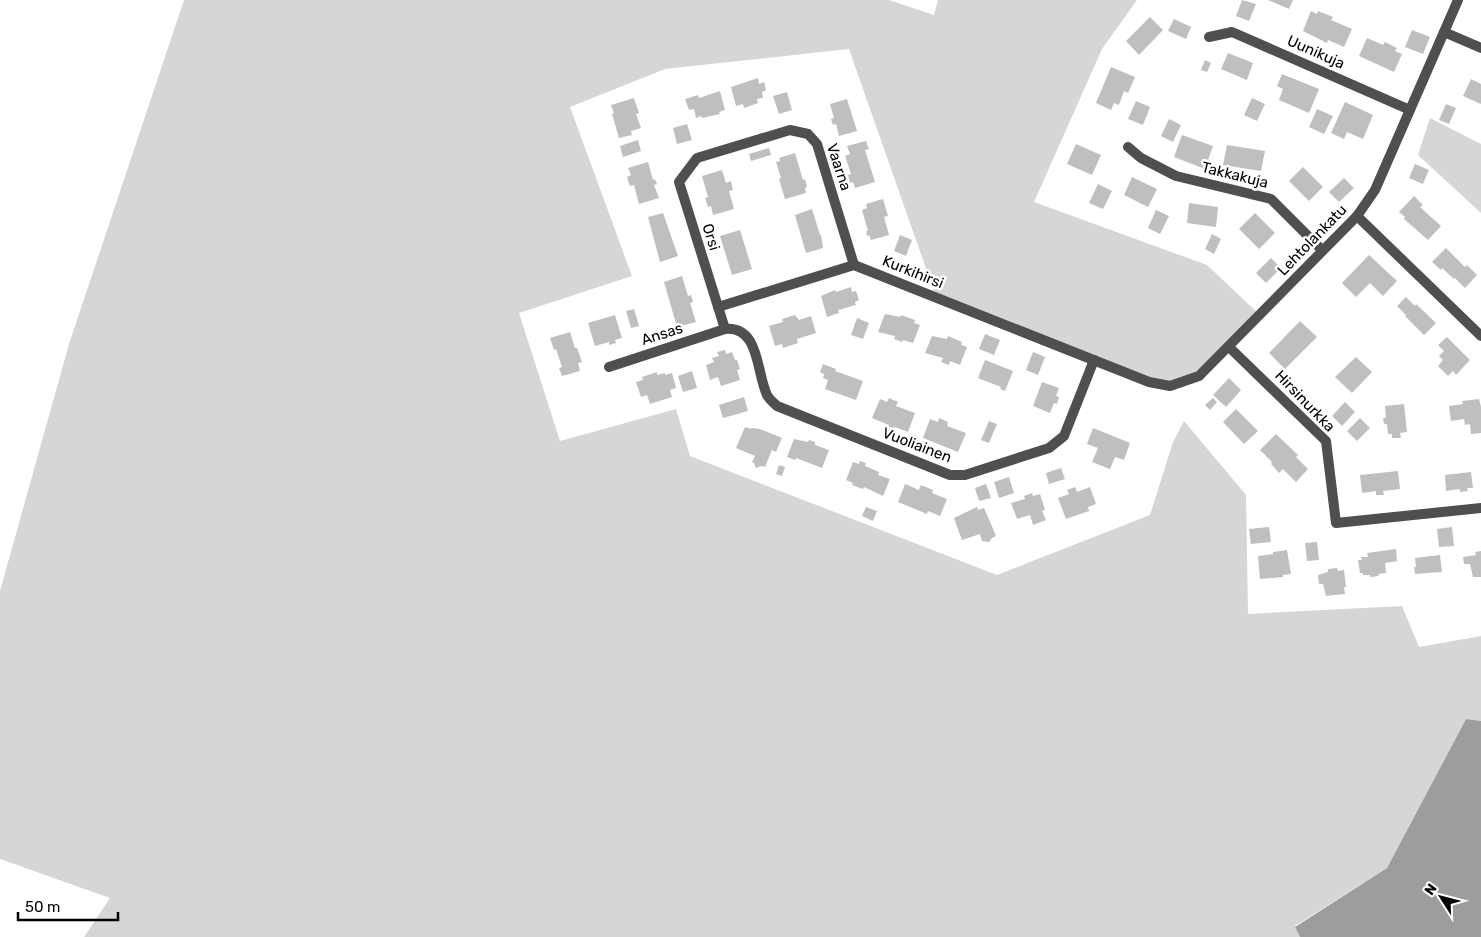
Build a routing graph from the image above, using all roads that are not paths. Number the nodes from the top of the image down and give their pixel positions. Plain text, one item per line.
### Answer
1 (1458, 0) edge
2 (1444, 32) junction
3 (1209, 38) dead end
4 (1481, 48) edge
5 (1410, 110) junction
6 (1128, 147) dead end
7 (697, 158) joint
8 (1357, 216) junction
9 (1322, 250) junction
10 (854, 265) junction
11 (718, 307) junction
12 (725, 329) junction
13 (1481, 336) edge
14 (1229, 347) junction
15 (1094, 360) junction
16 (610, 367) dead end
17 (1481, 508) edge

1 - 2 street, Lehtolankatu
2 - 4 street
2 - 5 street, Lehtolankatu
3 - 5 street, Uunikuja
5 - 8 street, Lehtolankatu
6 - 9 street, Takkakuja
7 - 10 street, Vaarna
7 - 11 street, Orsi
8 - 9 street, Lehtolankatu
8 - 13 street
9 - 14 street, Lehtolankatu
10 - 11 street
10 - 15 street, Kurkihirsi
11 - 12 street, Orsi
12 - 15 street, Vuoliainen
12 - 16 street, Ansas
14 - 15 street, Lehtolankatu
14 - 17 street, Hirsinurkka

